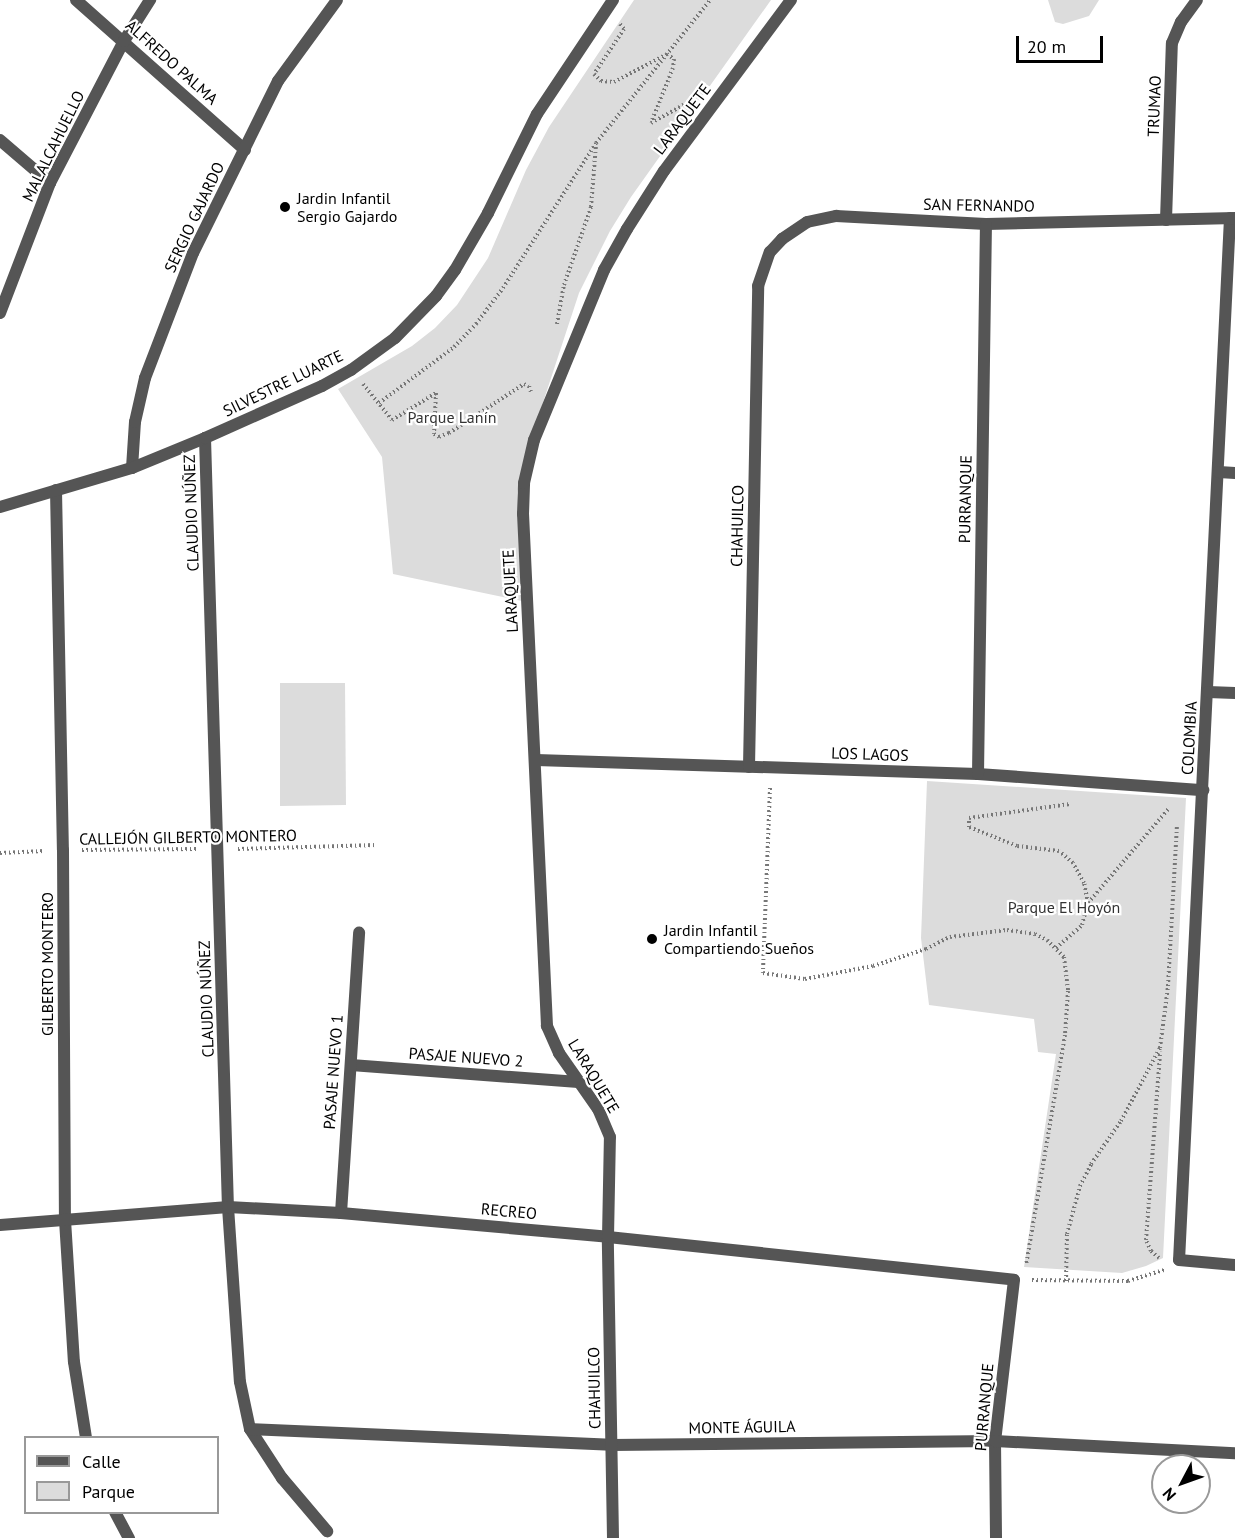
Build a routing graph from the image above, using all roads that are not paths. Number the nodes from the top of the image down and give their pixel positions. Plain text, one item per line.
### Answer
1 (76, 0) edge
2 (150, 0) edge
3 (337, 0) edge
4 (614, 0) edge
5 (791, 0) edge
6 (1197, 0) edge
7 (124, 41) junction
8 (0, 140) edge
9 (245, 150) junction
10 (50, 183) junction
11 (1233, 218) edge
12 (1166, 220) junction
13 (986, 224) junction
14 (758, 286) joint
15 (0, 313) edge
16 (205, 438) junction
17 (132, 468) junction
18 (1219, 472) junction
19 (1235, 473) edge
20 (56, 490) junction
21 (0, 507) edge
22 (1208, 692) junction
23 (1235, 693) edge
24 (536, 760) junction
25 (749, 767) junction
26 (978, 774) junction
27 (1203, 790) junction
28 (359, 933) dead end
29 (351, 1065) junction
30 (578, 1082) junction
31 (228, 1206) junction
32 (341, 1213) junction
33 (65, 1220) junction
34 (0, 1225) edge
35 (608, 1237) junction
36 (1235, 1265) edge
37 (1019, 1280) joint
38 (250, 1429) junction
39 (86, 1436) edge
40 (995, 1441) junction
41 (611, 1445) junction
42 (1235, 1453) edge
43 (116, 1514) edge
44 (327, 1531) dead end
45 (129, 1538) edge
46 (613, 1538) edge
47 (996, 1538) edge

1 - 7 street, ALFREDO PALMA
2 - 7 street, MALALCAHUELLO
3 - 9 street, SERGIO GAJARDO
4 - 16 street, SILVESTRE LUARTE
5 - 24 street, LARAQUETE
6 - 12 street, TRUMAO
7 - 9 street, ALFREDO PALMA
7 - 10 street, MALALCAHUELLO
8 - 10 street
9 - 17 street, SERGIO GAJARDO
10 - 15 street, MALALCAHUELLO
11 - 12 street, SAN FERNANDO
11 - 18 street, COLOMBIA
12 - 13 street, SAN FERNANDO
13 - 14 street, SAN FERNANDO
13 - 26 street, PURRANQUE
14 - 25 street, CHAHUILCO
16 - 17 street, SILVESTRE LUARTE
16 - 31 street, CLAUDIO NÚÑEZ
17 - 20 street, SILVESTRE LUARTE
18 - 19 street
18 - 22 street, COLOMBIA
20 - 21 street, SILVESTRE LUARTE
20 - 33 street, GILBERTO MONTERO
22 - 23 street
22 - 27 street, COLOMBIA
24 - 25 street, LOS LAGOS
24 - 30 street, LARAQUETE
25 - 26 street, LOS LAGOS
26 - 27 street, LOS LAGOS
27 - 36 street, COLOMBIA
28 - 29 street, PASAJE NUEVO 1
29 - 30 street, PASAJE NUEVO 2
29 - 32 street, PASAJE NUEVO 1
30 - 35 street, LARAQUETE
31 - 32 street, RECREO
31 - 33 street, RECREO
31 - 38 street, CLAUDIO NÚÑEZ
32 - 35 street, RECREO
33 - 34 street, RECREO
33 - 39 street, GILBERTO MONTERO
35 - 37 street, RECREO
35 - 41 street, CHAHUILCO
37 - 40 street, PURRANQUE
38 - 41 street, MONTE ÁGUILA
38 - 44 street, CLAUDIO NÚÑEZ
40 - 41 street, MONTE ÁGUILA
40 - 42 street, MONTE ÁGUILA
40 - 47 street, PURRANQUE
41 - 46 street, CHAHUILCO
43 - 45 street

